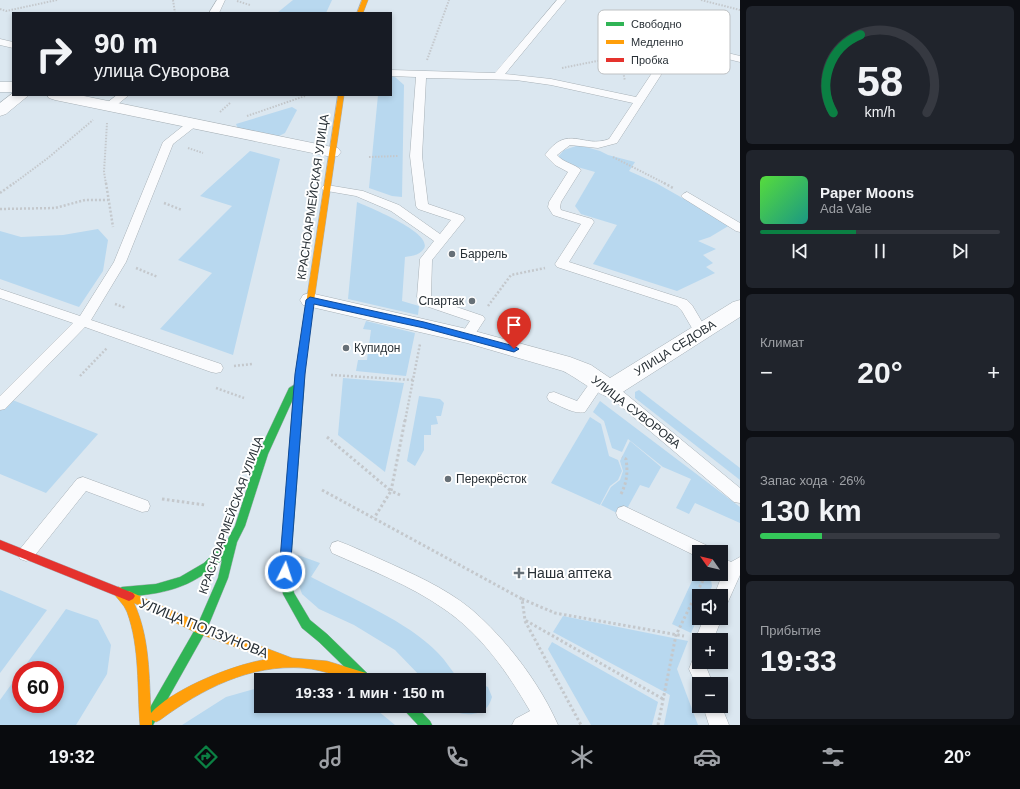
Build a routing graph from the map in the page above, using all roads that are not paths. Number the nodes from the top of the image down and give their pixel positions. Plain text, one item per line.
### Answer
1 (221, 0) edge
2 (365, 0) edge
3 (562, 0) edge
4 (215, 12) edge
5 (360, 12) edge
6 (0, 42) edge
7 (12, 45) edge
8 (730, 57) edge
9 (740, 59) edge
10 (392, 73) edge
11 (656, 74) edge
12 (421, 75) junction
13 (498, 76) junction
14 (12, 86) edge
15 (0, 87) edge
16 (20, 96) edge
17 (59, 96) edge
18 (123, 96) edge
19 (341, 96) edge
20 (639, 101) junction
21 (108, 107) junction
22 (0, 111) edge
23 (192, 124) junction
24 (332, 152) junction
25 (327, 188) junction
26 (687, 196) road end
27 (740, 228) edge
28 (442, 240) junction
29 (0, 292) edge
30 (310, 300) junction
31 (740, 307) edge
32 (83, 322) junction
33 (473, 327) junction
34 (700, 332) junction
35 (216, 368) dead end
36 (300, 374) junction
37 (605, 385) junction
38 (554, 398) dead end
39 (0, 405) edge
40 (740, 496) edge
41 (142, 506) road end
42 (624, 513) road end
43 (232, 542) junction
44 (0, 544) edge
45 (692, 546) edge
46 (338, 548) dead end
47 (26, 554) junction
48 (731, 567) edge
49 (724, 589) edge
50 (119, 592) junction
51 (708, 625) edge
52 (201, 629) junction
53 (702, 633) edge
54 (290, 662) junction
55 (347, 673) edge
56 (360, 673) edge
57 (415, 713) edge
58 (715, 713) edge
59 (545, 720) edge
60 (146, 725) edge
61 (426, 725) edge
62 (522, 725) edge
63 (719, 725) edge

1 - 4 lane
2 - 5 main road
3 - 13 lane
6 - 7 lane
8 - 9 lane
10 - 12 lane
11 - 20 lane
12 - 13 lane
12 - 28 lane
13 - 20 lane
14 - 15 street
16 - 22 street
17 - 21 street
18 - 21 lane
19 - 24 main road, КРАСНОАРМЕЙСКАЯ УЛИЦА
20 - 34 lane
21 - 23 street
23 - 24 street
23 - 32 lane
24 - 25 main road, КРАСНОАРМЕЙСКАЯ УЛИЦА
25 - 28 lane
25 - 30 main road, КРАСНОАРМЕЙСКАЯ УЛИЦА
26 - 27 lane
28 - 33 lane
29 - 32 lane
30 - 33 street, УЛИЦА СУВОРОВА
30 - 36 main road, КРАСНОАРМЕЙСКАЯ УЛИЦА
31 - 34 street, УЛИЦА СЕДОВА
32 - 35 lane
32 - 39 lane
33 - 37 street, УЛИЦА СУВОРОВА
34 - 37 street, УЛИЦА СЕДОВА
36 - 43 main road, КРАСНОАРМЕЙСКАЯ УЛИЦА
36 - 56 main road, КРАСНОАРМЕЙСКАЯ УЛИЦА
37 - 38 lane
37 - 40 lane, УЛИЦА СУВОРОВА
41 - 47 lane
42 - 45 lane
43 - 50 main road, УЛИЦА ПОЛЗУНОВА
43 - 52 main road, КРАСНОАРМЕЙСКАЯ УЛИЦА
44 - 47 main road, УЛИЦА ПОЛЗУНОВА
46 - 59 lane
47 - 50 main road, УЛИЦА ПОЛЗУНОВА
48 - 49 lane
50 - 52 main road, УЛИЦА ПОЛЗУНОВА
50 - 60 main road, УЛИЦА ПОЛЗУНОВА
51 - 53 lane
52 - 54 main road, УЛИЦА ПОЛЗУНОВА
52 - 60 main road, КРАСНОАРМЕЙСКАЯ УЛИЦА
54 - 55 main road
54 - 60 main road
57 - 61 main road
58 - 63 lane
59 - 62 lane

